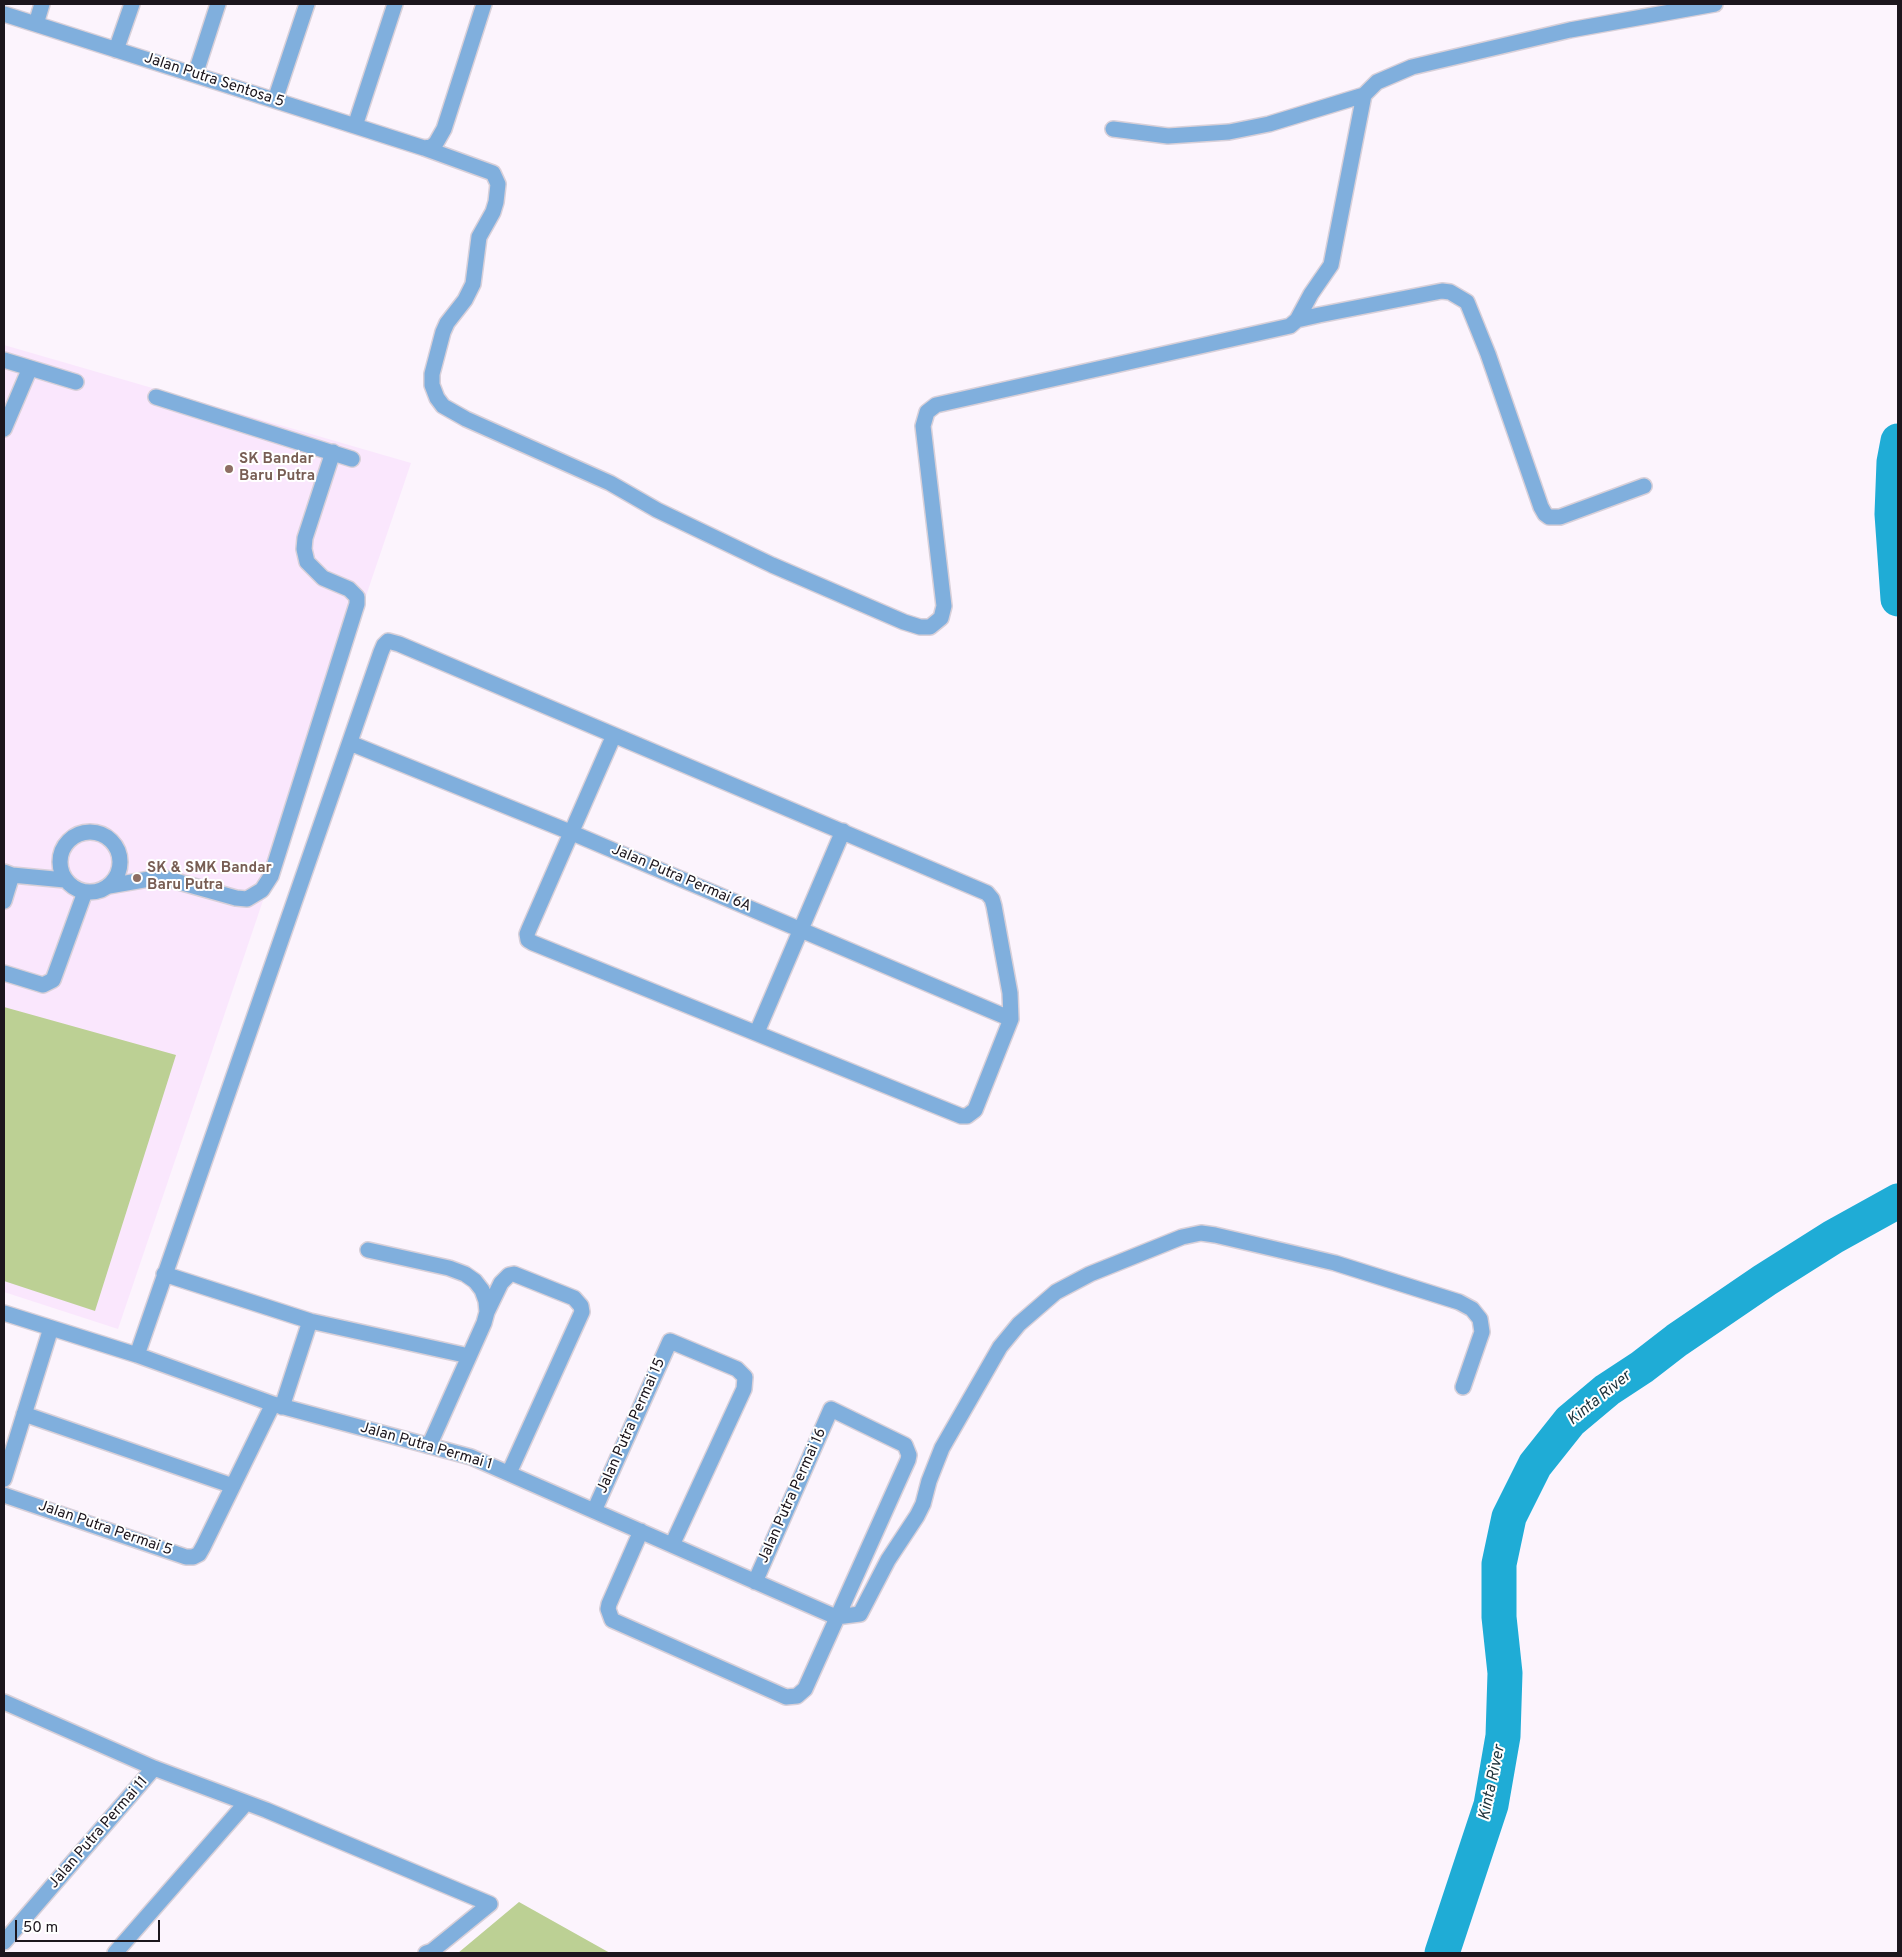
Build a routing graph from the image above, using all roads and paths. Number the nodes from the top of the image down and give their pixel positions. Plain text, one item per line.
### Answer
1 (42, 4) edge
2 (132, 4) edge
3 (218, 4) edge
4 (307, 4) edge
5 (396, 4) edge
6 (484, 4) edge
7 (1715, 4) edge
8 (4, 14) edge
9 (36, 24) junction
10 (116, 50) junction
11 (195, 75) junction
12 (1364, 95) junction
13 (274, 100) junction
14 (355, 126) junction
15 (1113, 129) dead end
16 (424, 148) junction
17 (1298, 320) junction
18 (4, 360) edge
19 (30, 368) junction
20 (76, 382) dead end
21 (156, 397) dead end
22 (4, 429) edge
23 (333, 452) junction
24 (352, 459) dead end
25 (1644, 486) dead end
26 (614, 735) junction
27 (350, 743) junction
28 (843, 831) junction
29 (570, 832) junction
30 (8, 874) edge
31 (65, 880) junction
32 (109, 886) junction
33 (85, 892) junction
34 (4, 901) edge
35 (801, 929) junction
36 (4, 973) edge
37 (1011, 1020) junction
38 (757, 1032) junction
39 (368, 1250) dead end
40 (164, 1274) junction
41 (486, 1306) junction
42 (4, 1313) edge
43 (310, 1321) junction
44 (51, 1328) junction
45 (137, 1354) junction
46 (469, 1356) junction
47 (1462, 1387) dead end
48 (277, 1406) junction
49 (24, 1414) junction
50 (429, 1446) junction
51 (509, 1473) junction
52 (4, 1479) edge
53 (233, 1486) junction
54 (4, 1495) edge
55 (594, 1511) junction
56 (641, 1531) junction
57 (672, 1545) junction
58 (755, 1582) junction
59 (836, 1617) junction
60 (4, 1702) edge
61 (154, 1768) junction
62 (246, 1803) junction
63 (4, 1942) edge
64 (115, 1953) edge
65 (431, 1953) edge

1 - 9 street
2 - 10 street
3 - 11 street
4 - 13 street
5 - 14 street
6 - 16 street
7 - 12 street
8 - 9 street, Jalan Putra Sentosa 5
9 - 10 street, Jalan Putra Sentosa 5
10 - 11 street, Jalan Putra Sentosa 5
11 - 13 street, Jalan Putra Sentosa 5
12 - 15 street
12 - 17 street
13 - 14 street, Jalan Putra Sentosa 5
14 - 16 street, Jalan Putra Sentosa 5
16 - 17 street, Jalan Putra Sentosa 5
17 - 25 street
18 - 19 street
19 - 20 street
19 - 22 street
21 - 23 street
23 - 24 street
23 - 32 street
26 - 27 street
26 - 28 street
26 - 29 street
27 - 29 street, Jalan Putra Permai 6A
27 - 40 street
28 - 35 street
28 - 37 street
29 - 35 street, Jalan Putra Permai 6A
29 - 38 street
30 - 31 street
30 - 34 street
31 - 32 street
31 - 33 street
32 - 33 street
33 - 36 street
35 - 37 street, Jalan Putra Permai 6A
35 - 38 street
37 - 38 street
39 - 41 street
40 - 43 street
40 - 45 street
41 - 46 street
41 - 51 street
42 - 44 street, Jalan Putra Permai 1
43 - 46 street
43 - 48 street
44 - 45 street, Jalan Putra Permai 1
44 - 49 street
45 - 48 street, Jalan Putra Permai 1
46 - 50 street
47 - 59 street
48 - 50 street, Jalan Putra Permai 1
48 - 53 street
49 - 52 street
49 - 53 street
50 - 51 street, Jalan Putra Permai 1
51 - 55 street, Jalan Putra Permai 1
53 - 54 street, Jalan Putra Permai 5
55 - 56 street, Jalan Putra Permai 1
55 - 57 street, Jalan Putra Permai 15
56 - 57 street, Jalan Putra Permai 1
56 - 59 street
57 - 58 street, Jalan Putra Permai 1
58 - 59 street, Jalan Putra Permai 1
58 - 59 street, Jalan Putra Permai 16
60 - 61 street
61 - 62 street
61 - 63 street, Jalan Putra Permai 11
62 - 64 street
62 - 65 street

